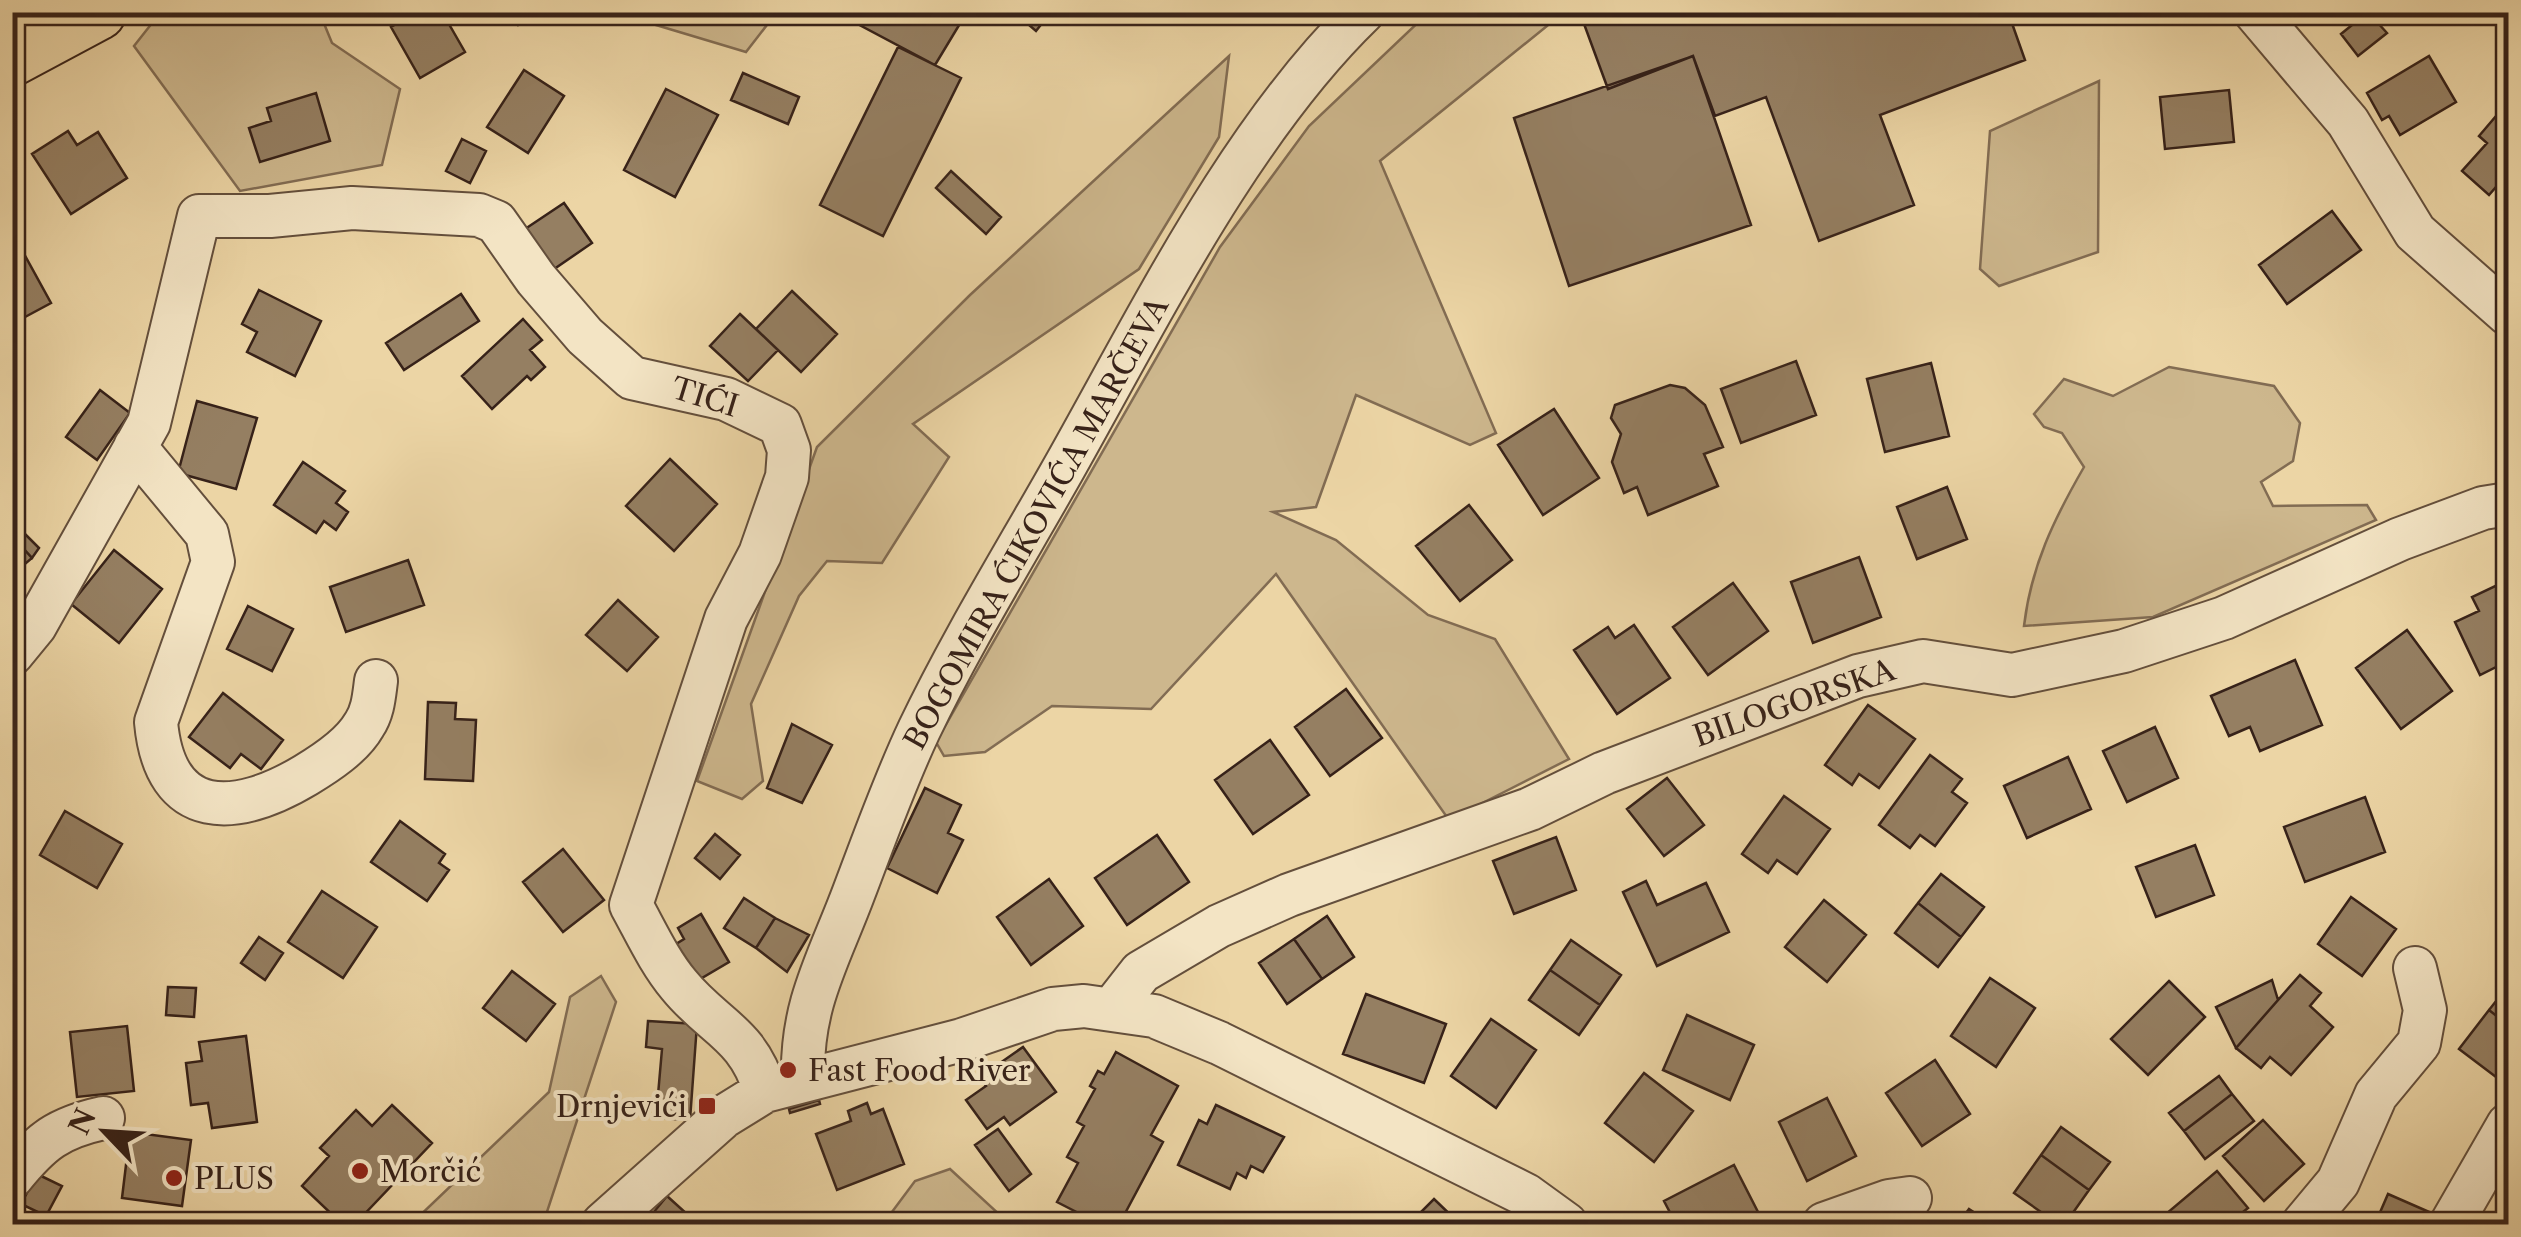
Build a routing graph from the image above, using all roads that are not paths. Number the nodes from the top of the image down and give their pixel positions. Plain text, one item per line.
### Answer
1 (98, 12) edge
2 (1362, 12) edge
3 (2255, 12) edge
4 (12, 58) edge
5 (2508, 314) edge
6 (135, 447) junction
7 (2508, 504) edge
8 (12, 654) edge
9 (376, 681) dead end
10 (2414, 968) dead end
11 (810, 1000) junction
12 (1112, 1009) junction
13 (749, 1052) junction
14 (784, 1085) junction
15 (103, 1118) dead end
16 (2508, 1126) edge
17 (12, 1177) edge
18 (1910, 1198) dead end
19 (603, 1224) edge
20 (1566, 1224) edge
21 (1824, 1224) edge
22 (2303, 1224) edge
23 (2452, 1224) edge

1 - 4 main road
2 - 11 street, BOGOMIRA ĆIKOVIĆA MARČEVA
3 - 5 street
6 - 8 street, TIĆI
6 - 9 street
6 - 13 street, TIĆI
7 - 12 street, BILOGORSKA
10 - 22 street
11 - 13 street
11 - 14 street, BOGOMIRA ĆIKOVIĆA MARČEVA
12 - 14 street
12 - 20 street
13 - 14 street, TIĆI
14 - 19 street
15 - 17 street
16 - 23 street
18 - 21 street

